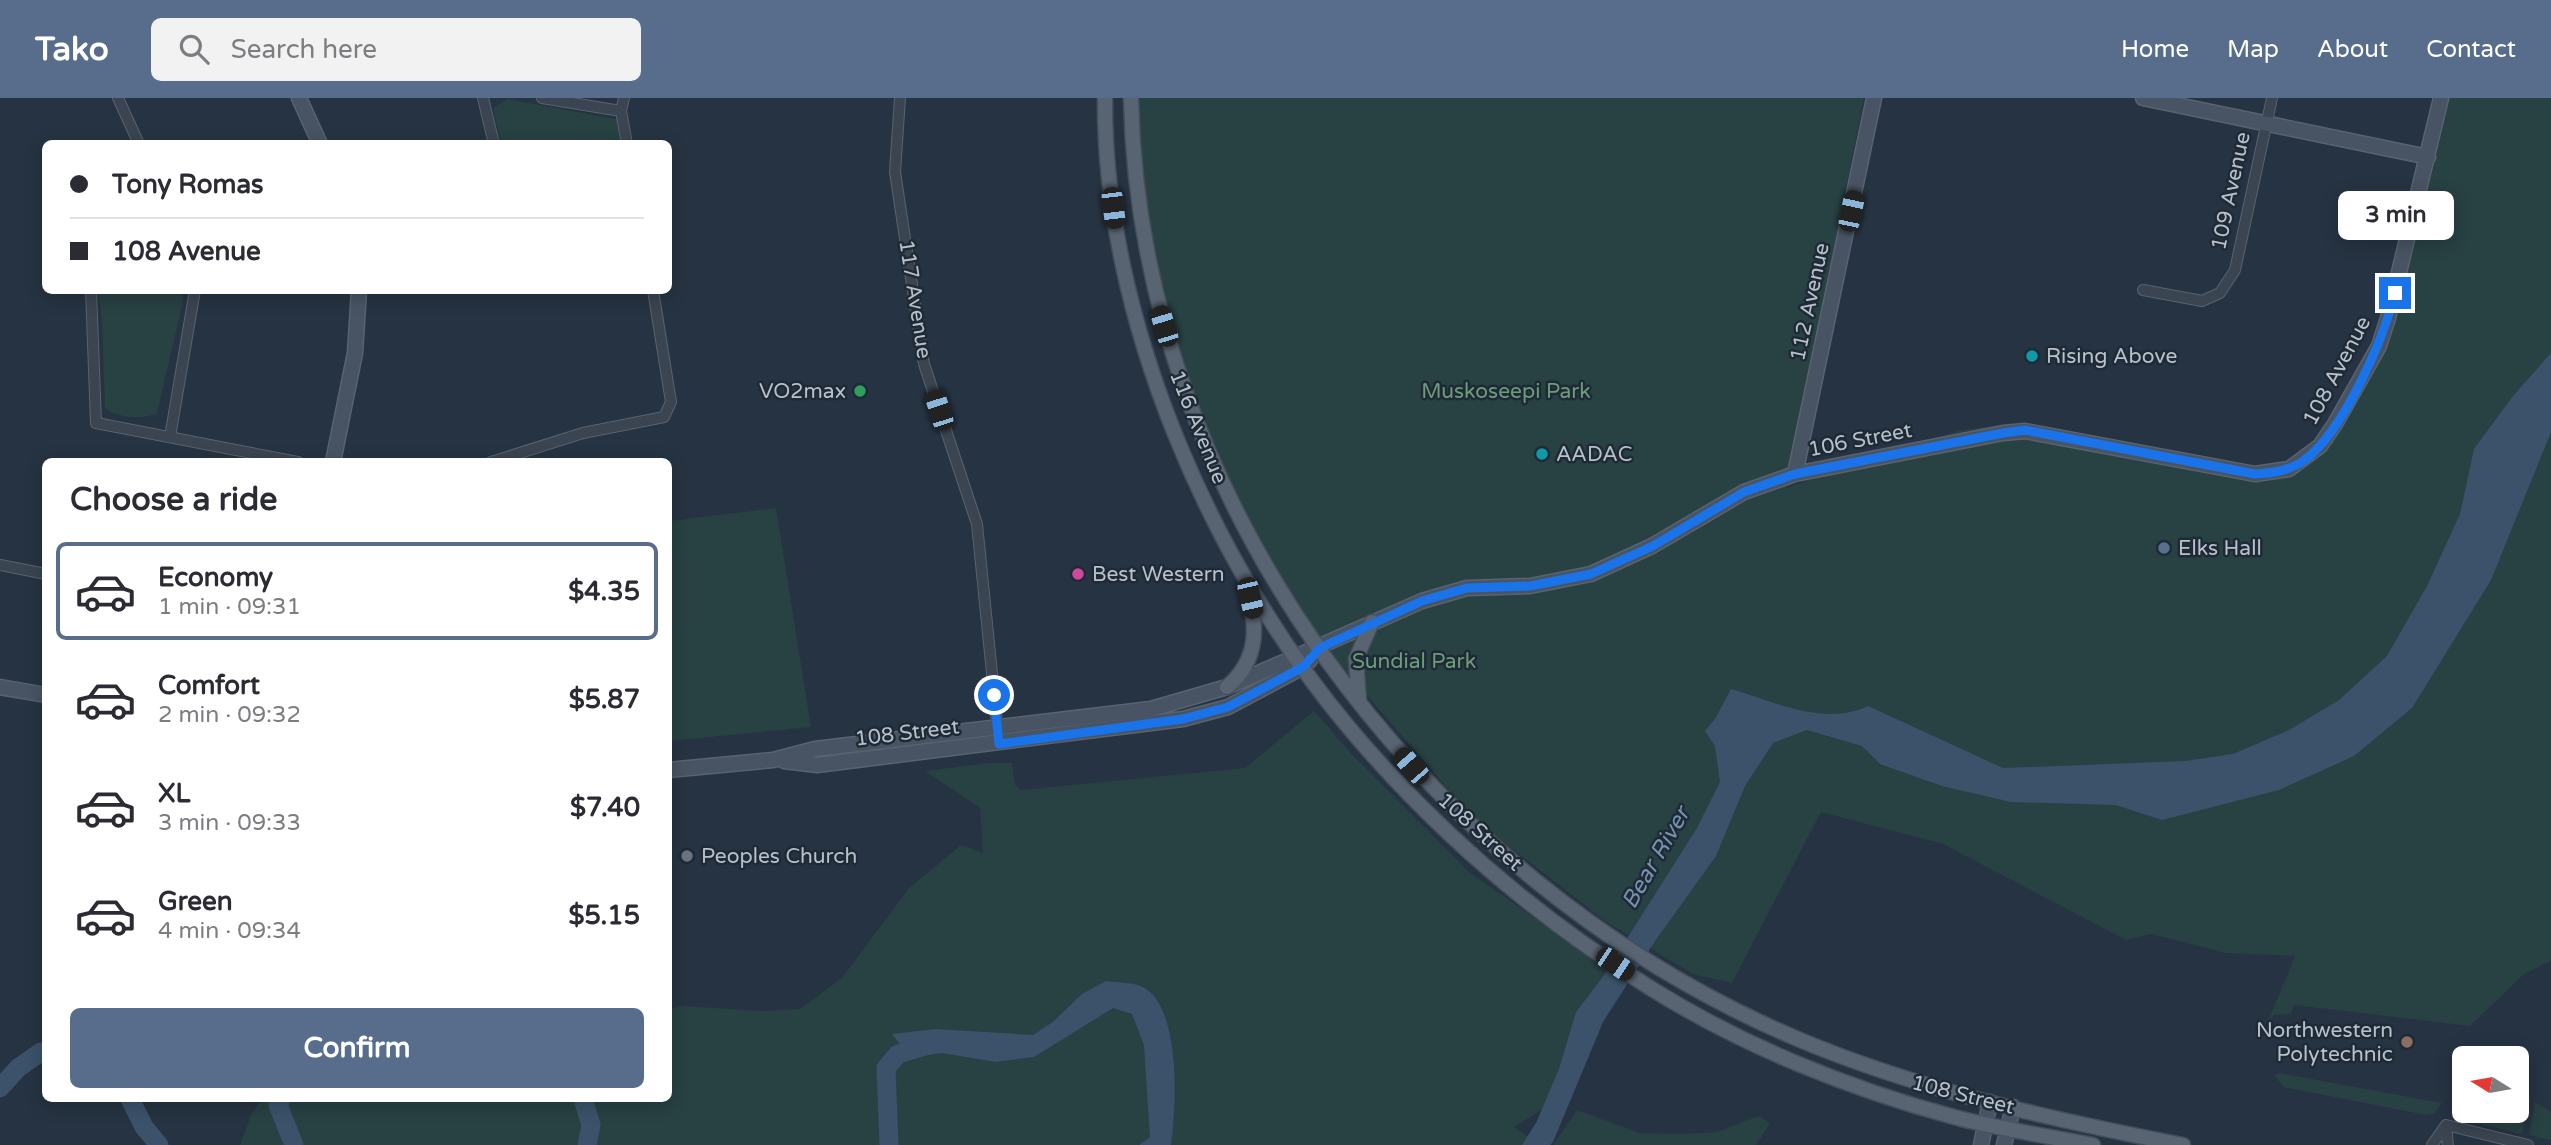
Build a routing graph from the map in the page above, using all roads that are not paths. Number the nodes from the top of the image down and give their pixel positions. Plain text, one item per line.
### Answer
1 (118, 98) edge
2 (299, 98) edge
3 (483, 98) edge
4 (542, 98) edge
5 (624, 98) edge
6 (900, 98) edge
7 (1105, 98) edge
8 (1131, 98) edge
9 (1874, 98) edge
10 (2143, 98) edge
11 (2272, 98) edge
12 (2441, 98) edge
13 (621, 111) junction
14 (2267, 123) junction
15 (137, 140) edge
16 (318, 140) edge
17 (493, 140) edge
18 (626, 140) edge
19 (2428, 157) junction
20 (2143, 290) dead end
21 (91, 294) edge
22 (194, 294) edge
23 (359, 294) edge
24 (654, 294) edge
25 (170, 437) junction
26 (278, 458) edge
27 (333, 458) edge
28 (504, 458) edge
29 (2273, 473) joint
30 (1795, 474) junction
31 (0, 565) edge
32 (42, 573) edge
33 (1245, 575) junction
34 (1372, 622) junction
35 (1320, 648) junction
36 (1299, 661) junction
37 (0, 687) edge
38 (1227, 687) junction
39 (42, 694) edge
40 (1360, 706) junction
41 (998, 736) junction
42 (672, 770) edge
43 (1990, 1102) junction
44 (2013, 1108) junction
45 (1985, 1124) junction
46 (2446, 1125) junction
47 (2008, 1128) junction
48 (1981, 1145) edge
49 (2004, 1145) edge
50 (2092, 1145) edge
51 (2183, 1145) edge
52 (2432, 1145) edge
53 (2448, 1145) edge
54 (2528, 1145) edge

1 - 15 street
2 - 16 street
3 - 17 street
4 - 13 street
5 - 13 street
6 - 41 street, 117 Avenue
7 - 33 main road, 116 Avenue
8 - 35 main road, 116 Avenue
9 - 30 street, 112 Avenue
10 - 14 street
11 - 14 street, 109 Avenue
12 - 19 street, 108 Avenue
13 - 18 street
14 - 19 street
14 - 20 street, 109 Avenue
19 - 29 street, 108 Avenue
21 - 25 street
22 - 25 street
23 - 27 street
24 - 28 street
25 - 26 street
29 - 30 street, 106 Street
30 - 34 street, 106 Street
31 - 32 street
33 - 36 main road, 116 Avenue
33 - 38 main road
34 - 35 street, 106 Street
34 - 40 main road
35 - 36 street
35 - 40 main road, 108 Street
36 - 38 street, 108 Street
36 - 41 street, 108 Street
36 - 45 main road, 108 Street
37 - 39 street
38 - 41 street, 108 Street
40 - 43 main road, 108 Street
41 - 42 street, 108 Street
43 - 44 main road, 108 Street
43 - 45 street
44 - 47 street
44 - 51 main road, 108 Street
45 - 47 main road, 108 Street
45 - 48 street
46 - 52 street
46 - 53 street
46 - 54 street
47 - 49 street
47 - 50 main road, 108 Street

